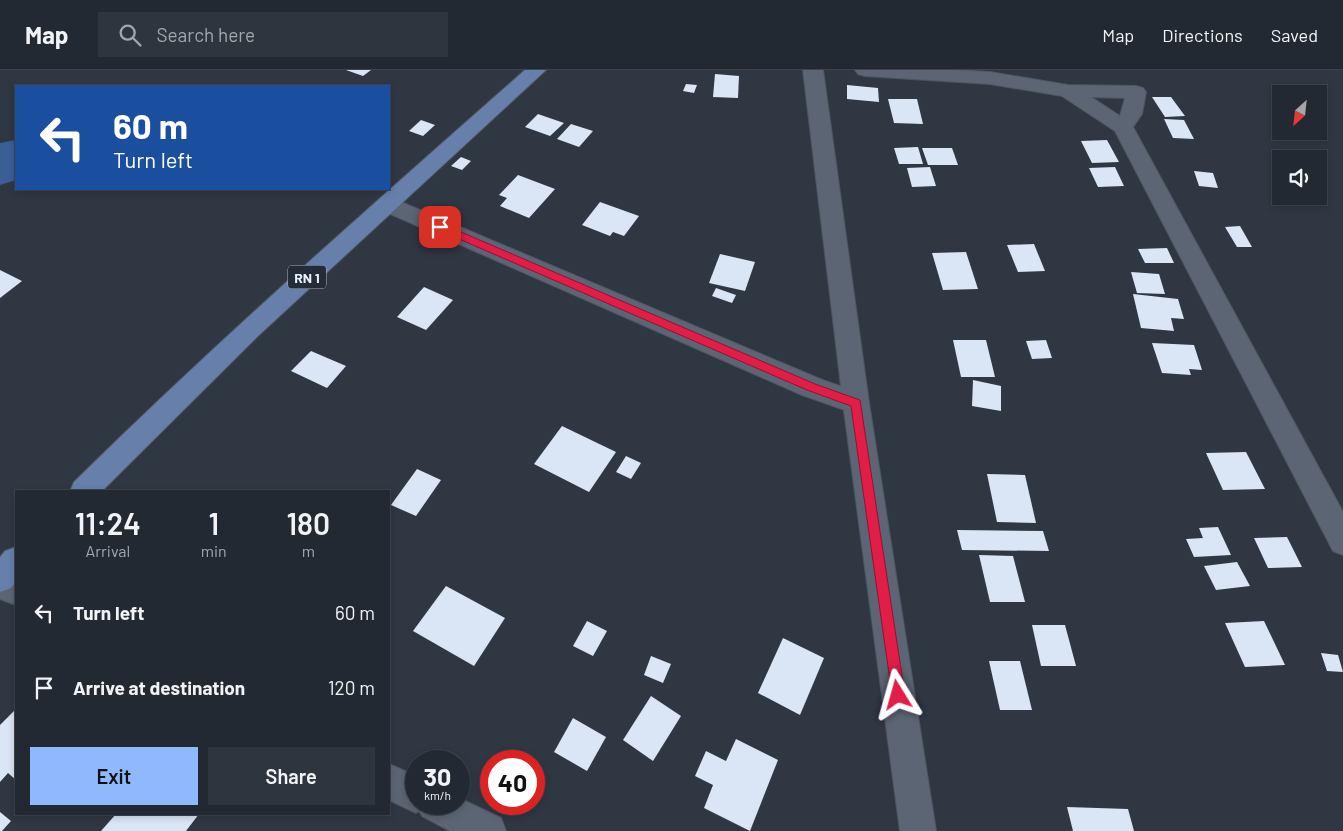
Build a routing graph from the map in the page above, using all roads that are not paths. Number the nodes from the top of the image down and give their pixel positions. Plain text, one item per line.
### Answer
1 (536, 70) edge
2 (813, 70) edge
3 (865, 70) edge
4 (1068, 92) junction
5 (1123, 127) junction
6 (387, 204) junction
7 (856, 403) junction
8 (85, 490) edge
9 (1343, 541) edge
10 (15, 563) edge
11 (0, 578) edge
12 (0, 583) edge
13 (15, 591) edge
14 (390, 782) edge
15 (405, 789) edge
16 (456, 815) edge
17 (488, 831) edge
18 (918, 831) edge

1 - 6 main road, RN 1
2 - 7 street
3 - 4 street
4 - 5 street
4 - 5 street
5 - 9 street
6 - 7 street
6 - 8 main road, RN 1
7 - 18 street
10 - 11 main road
12 - 13 street
14 - 15 street
16 - 17 street

